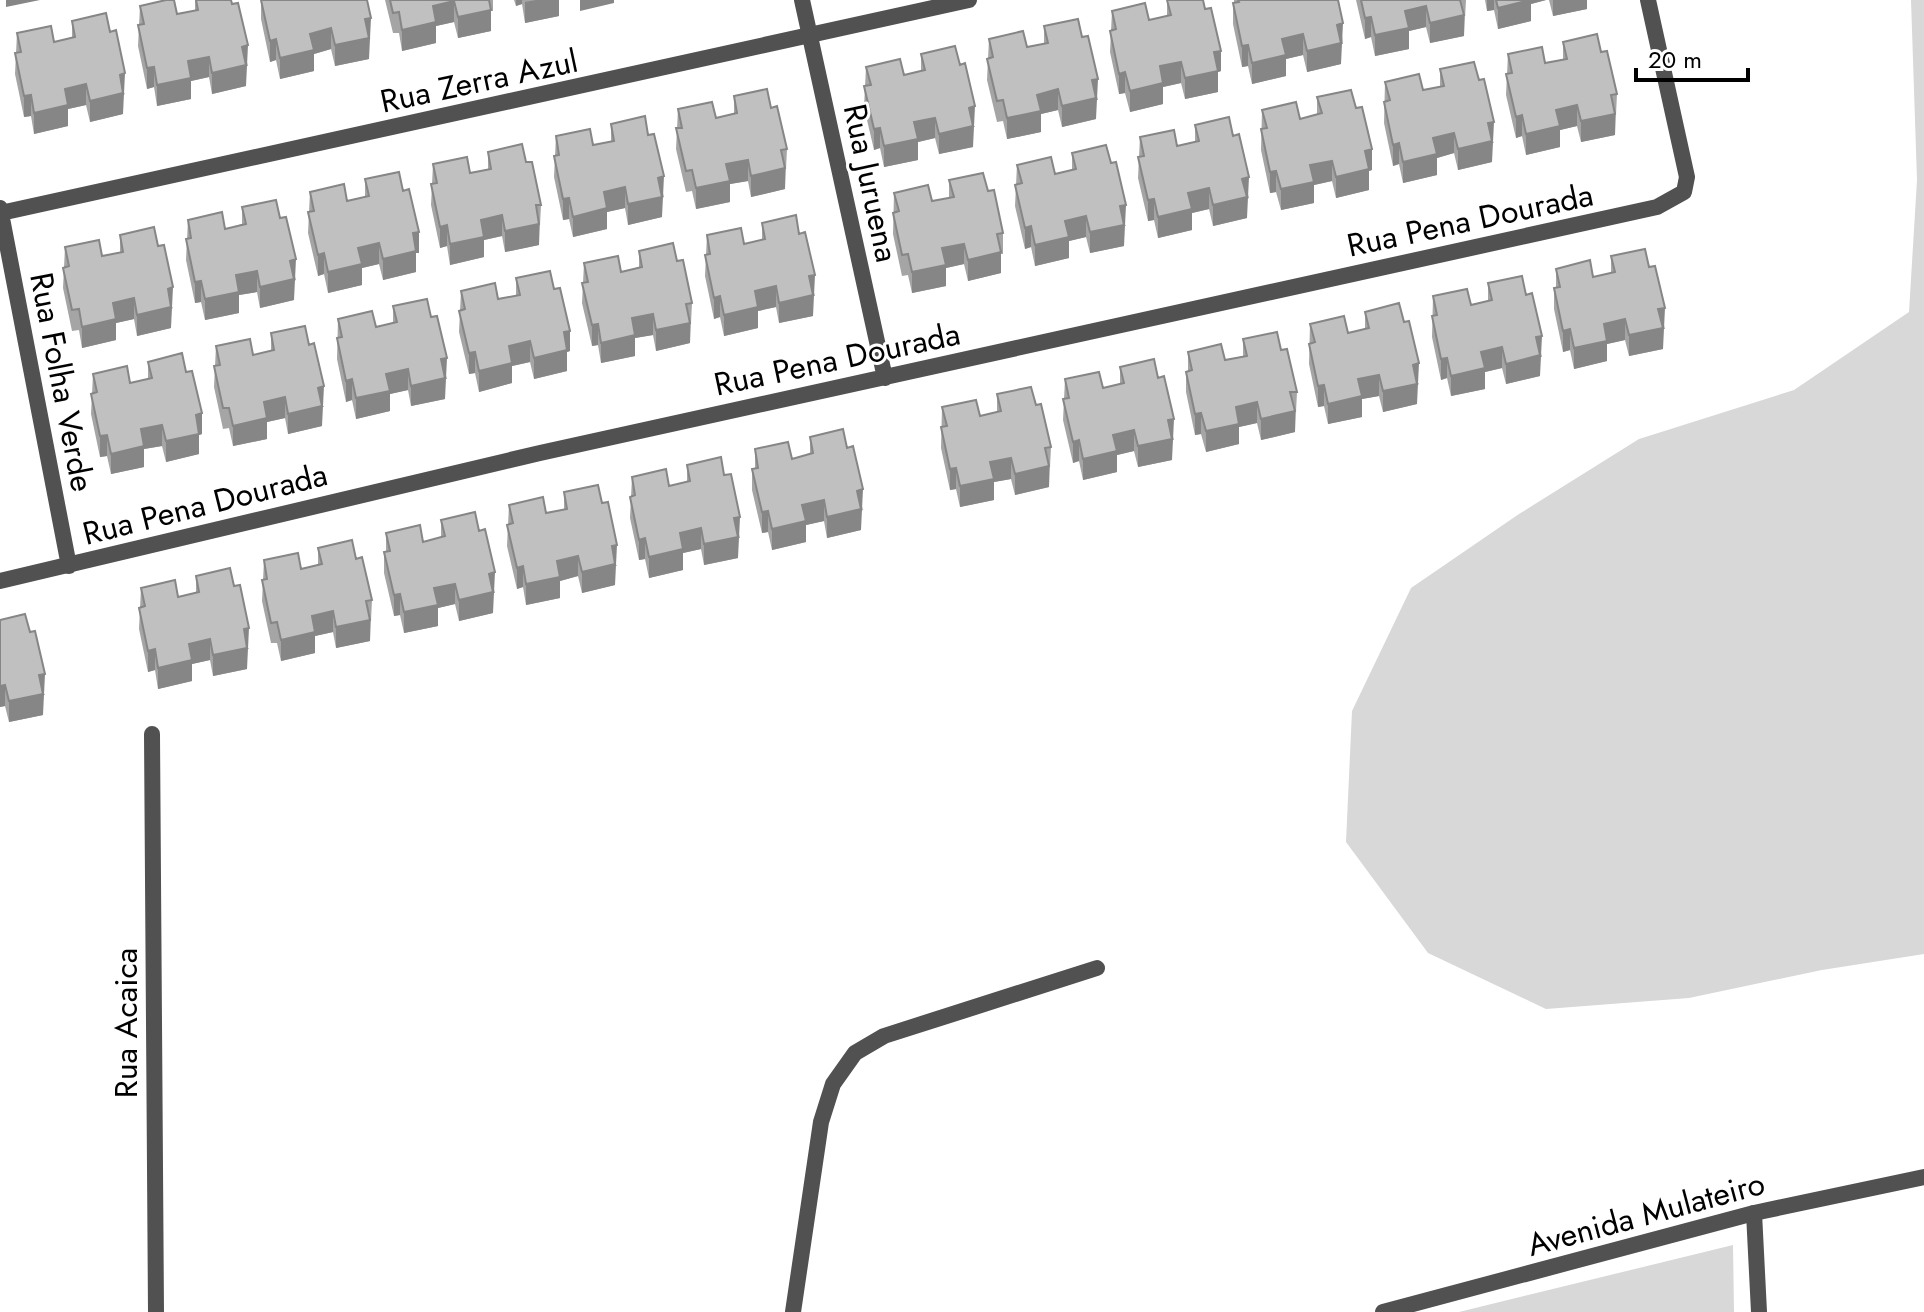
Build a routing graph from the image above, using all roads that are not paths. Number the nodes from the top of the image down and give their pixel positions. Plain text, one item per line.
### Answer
1 (802, 0) edge
2 (969, 0) edge
3 (1648, 0) edge
4 (810, 36) junction
5 (0, 211) edge
6 (885, 378) junction
7 (69, 566) junction
8 (0, 581) edge
9 (152, 734) dead end
10 (1097, 968) dead end
11 (1924, 1177) edge
12 (1754, 1213) junction
13 (156, 1312) edge
14 (793, 1312) edge
15 (1383, 1312) edge
16 (1759, 1312) edge

1 - 4 street, Rua Juruena
2 - 4 street, Rua Zerra Azul
3 - 6 street, Rua Pena Dourada
4 - 5 street, Rua Zerra Azul
4 - 6 street, Rua Juruena
5 - 7 street, Rua Folha Verde
6 - 7 street, Rua Pena Dourada
7 - 8 street, Rua Pena Dourada
9 - 13 street, Rua Acaica
10 - 14 street
11 - 12 street, Avenida Mulateiro
12 - 15 street, Avenida Mulateiro
12 - 16 street

